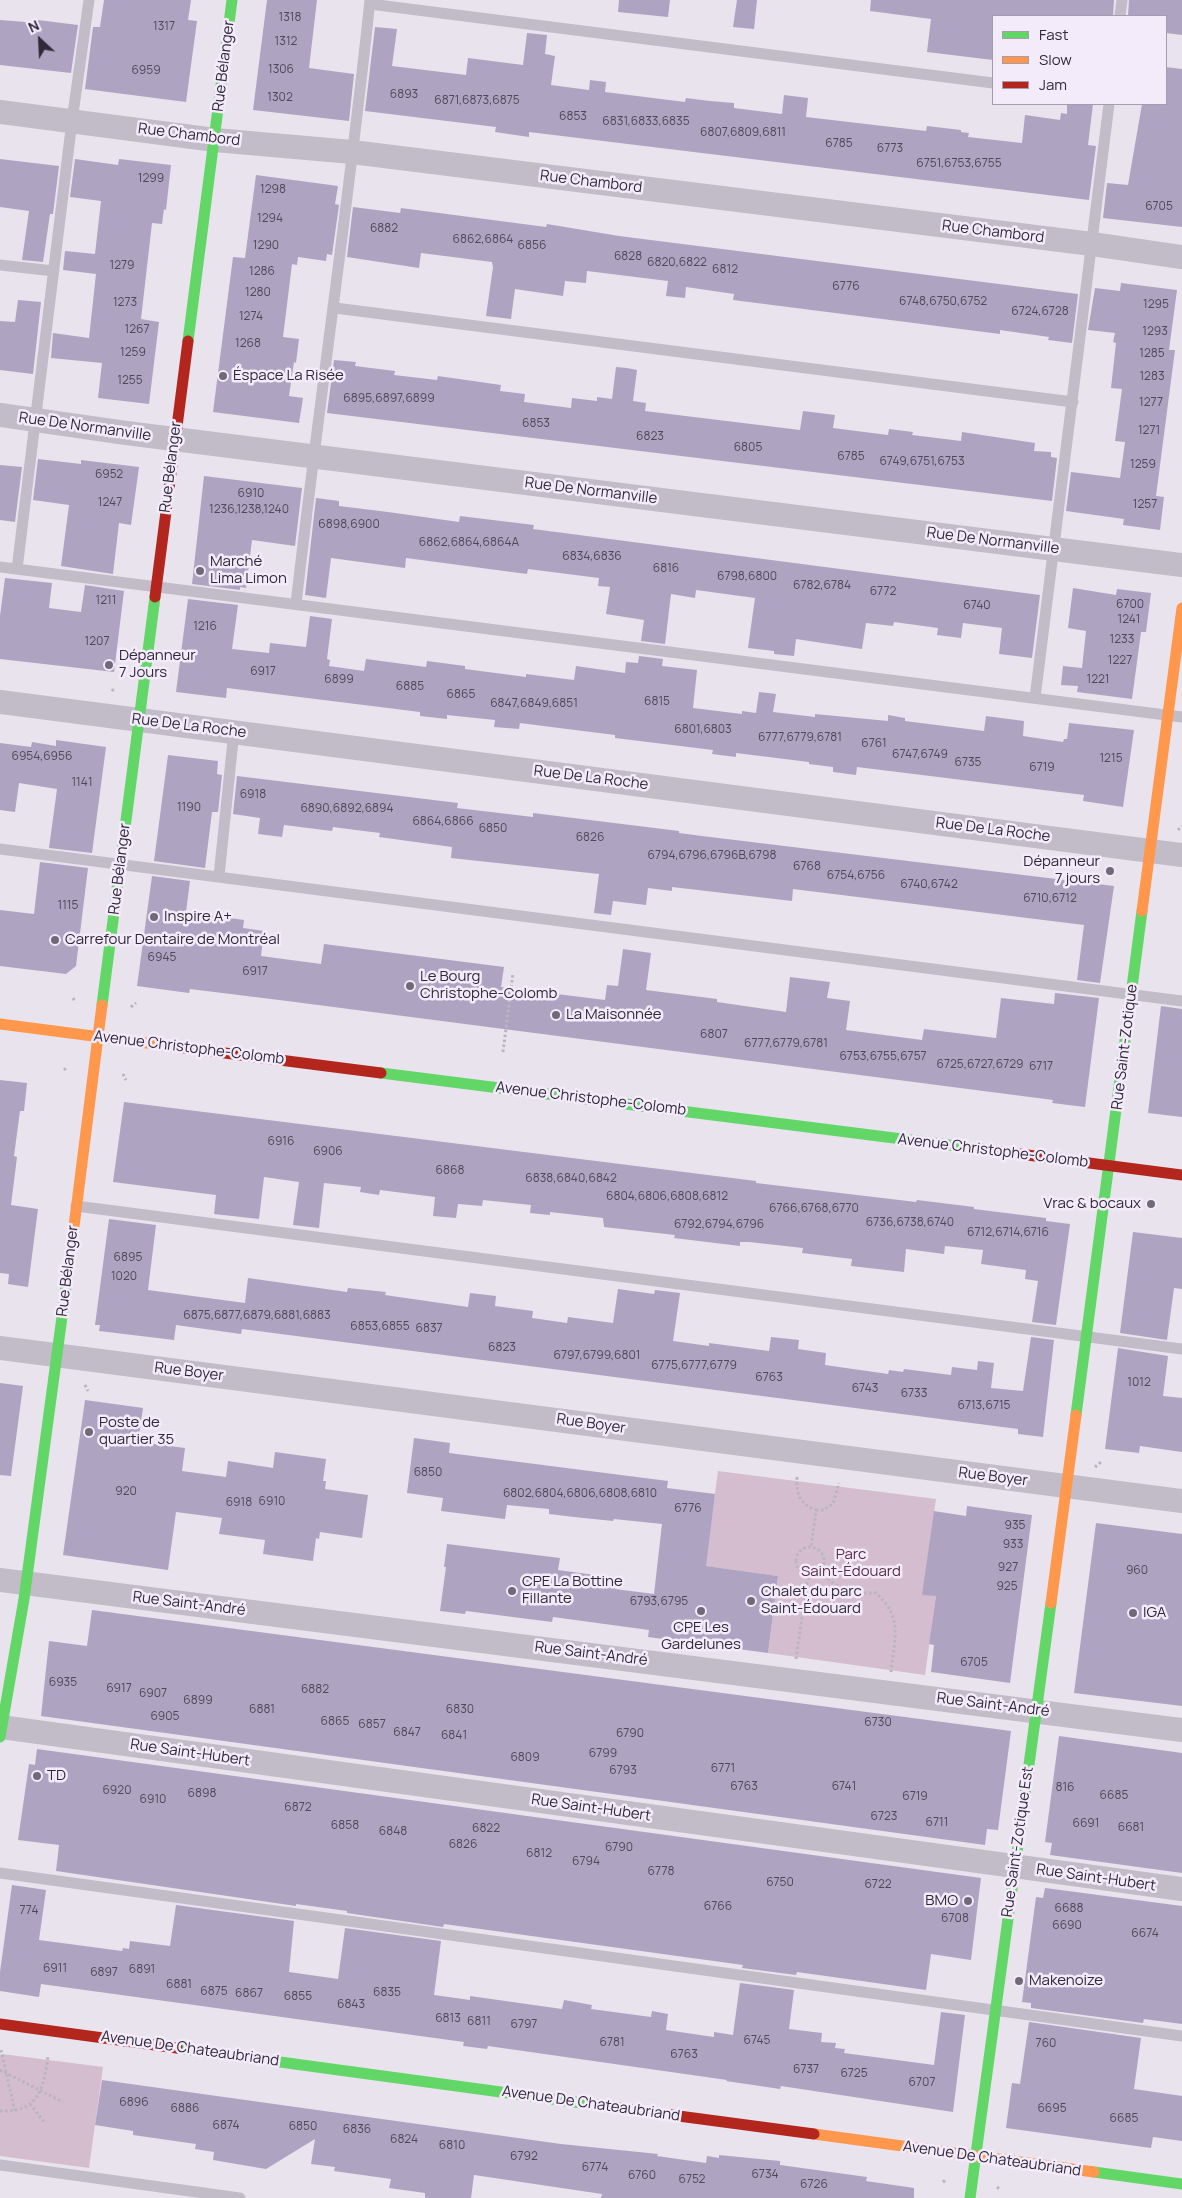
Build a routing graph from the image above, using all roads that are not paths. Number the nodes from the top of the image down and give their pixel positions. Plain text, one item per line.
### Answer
1 (89, 0) edge
2 (232, 0) edge
3 (1122, 0) edge
4 (370, 2) edge
5 (1120, 15) edge
6 (992, 83) edge
7 (1109, 105) edge
8 (0, 112) edge
9 (72, 121) junction
10 (215, 140) junction
11 (352, 152) junction
12 (1092, 244) junction
13 (1182, 257) edge
14 (0, 264) edge
15 (54, 271) junction
16 (335, 308) junction
17 (1073, 402) junction
18 (0, 415) edge
19 (34, 419) junction
20 (175, 439) junction
21 (314, 456) junction
22 (1054, 549) junction
23 (1182, 565) edge
24 (0, 567) edge
25 (18, 569) junction
26 (157, 586) junction
27 (296, 604) junction
28 (1182, 608) edge
29 (1034, 698) junction
30 (0, 702) edge
31 (1167, 715) junction
32 (1182, 716) edge
33 (139, 719) junction
34 (234, 731) junction
35 (0, 849) edge
36 (1149, 850) junction
37 (1182, 855) edge
38 (121, 865) junction
39 (219, 876) junction
40 (1131, 995) junction
41 (1182, 1001) edge
42 (0, 1024) edge
43 (99, 1037) junction
44 (1110, 1166) junction
45 (1182, 1175) edge
46 (76, 1206) junction
47 (1087, 1337) junction
48 (0, 1348) edge
49 (1182, 1349) edge
50 (58, 1355) junction
51 (1066, 1486) junction
52 (1182, 1502) edge
53 (0, 1580) edge
54 (26, 1584) junction
55 (1036, 1711) junction
56 (1182, 1730) edge
57 (0, 1731) edge
58 (1015, 1866) junction
59 (0, 1872) edge
60 (1182, 1889) edge
61 (994, 2011) junction
62 (0, 2024) edge
63 (1182, 2036) edge
64 (975, 2156) junction
65 (0, 2165) edge
66 (1182, 2184) edge
67 (240, 2198) edge
68 (970, 2198) edge

1 - 9 lane
2 - 10 street, Rue Bélanger
3 - 5 lane
4 - 6 lane
4 - 11 lane
7 - 12 lane
8 - 9 street, Rue Chambord
9 - 10 street, Rue Chambord
9 - 15 lane
10 - 11 street, Rue Chambord
10 - 20 street, Rue Bélanger
11 - 12 street, Rue Chambord
11 - 16 lane
12 - 13 street, Rue Chambord
12 - 17 lane
14 - 15 lane
15 - 19 lane
16 - 17 lane
16 - 21 lane
17 - 22 lane
18 - 19 street, Rue De Normanville
19 - 20 street, Rue De Normanville
19 - 25 lane
20 - 21 street, Rue De Normanville
20 - 26 street, Rue Bélanger
21 - 22 street, Rue De Normanville
21 - 27 lane
22 - 23 street, Rue De Normanville
22 - 29 lane
24 - 25 lane
25 - 26 lane
26 - 27 lane
26 - 33 street, Rue Bélanger
27 - 29 lane
28 - 31 street, Rue Saint-Zotique
29 - 31 lane
30 - 33 street, Rue De La Roche
31 - 32 lane
31 - 36 street, Rue Saint-Zotique
33 - 34 street, Rue De La Roche
33 - 38 street, Rue Bélanger
34 - 36 street, Rue De La Roche
34 - 39 lane
35 - 38 lane
36 - 37 street, Rue De La Roche
36 - 40 street, Rue Saint-Zotique
38 - 39 lane
38 - 43 street, Rue Bélanger
39 - 40 lane
40 - 41 lane
40 - 44 street, Rue Saint-Zotique
42 - 43 street, Avenue Christophe-Colomb
43 - 44 street, Avenue Christophe-Colomb
43 - 46 street, Rue Bélanger
44 - 45 street, Avenue Christophe-Colomb
44 - 47 street, Rue Saint-Zotique
46 - 47 lane
46 - 50 street, Rue Bélanger
47 - 49 lane
47 - 51 street, Rue Saint-Zotique
48 - 50 street, Rue Boyer
50 - 51 street, Rue Boyer
50 - 54 street, Rue Bélanger
51 - 52 street, Rue Boyer
51 - 55 street, Rue Saint-Zotique Est
53 - 54 street, Rue Saint-André
54 - 55 street, Rue Saint-André
54 - 57 street, Rue Bélanger
55 - 56 street, Rue Saint-André
55 - 58 street, Rue Saint-Zotique Est
57 - 58 street, Rue Saint-Hubert
58 - 60 street, Rue Saint-Hubert
58 - 61 street, Rue Saint-Zotique Est
59 - 61 lane
61 - 63 lane
61 - 64 street, Rue Saint-Zotique Est
62 - 64 street, Avenue De Chateaubriand
64 - 66 street, Avenue De Chateaubriand
64 - 68 street, Rue Saint-Zotique Est
65 - 67 lane

